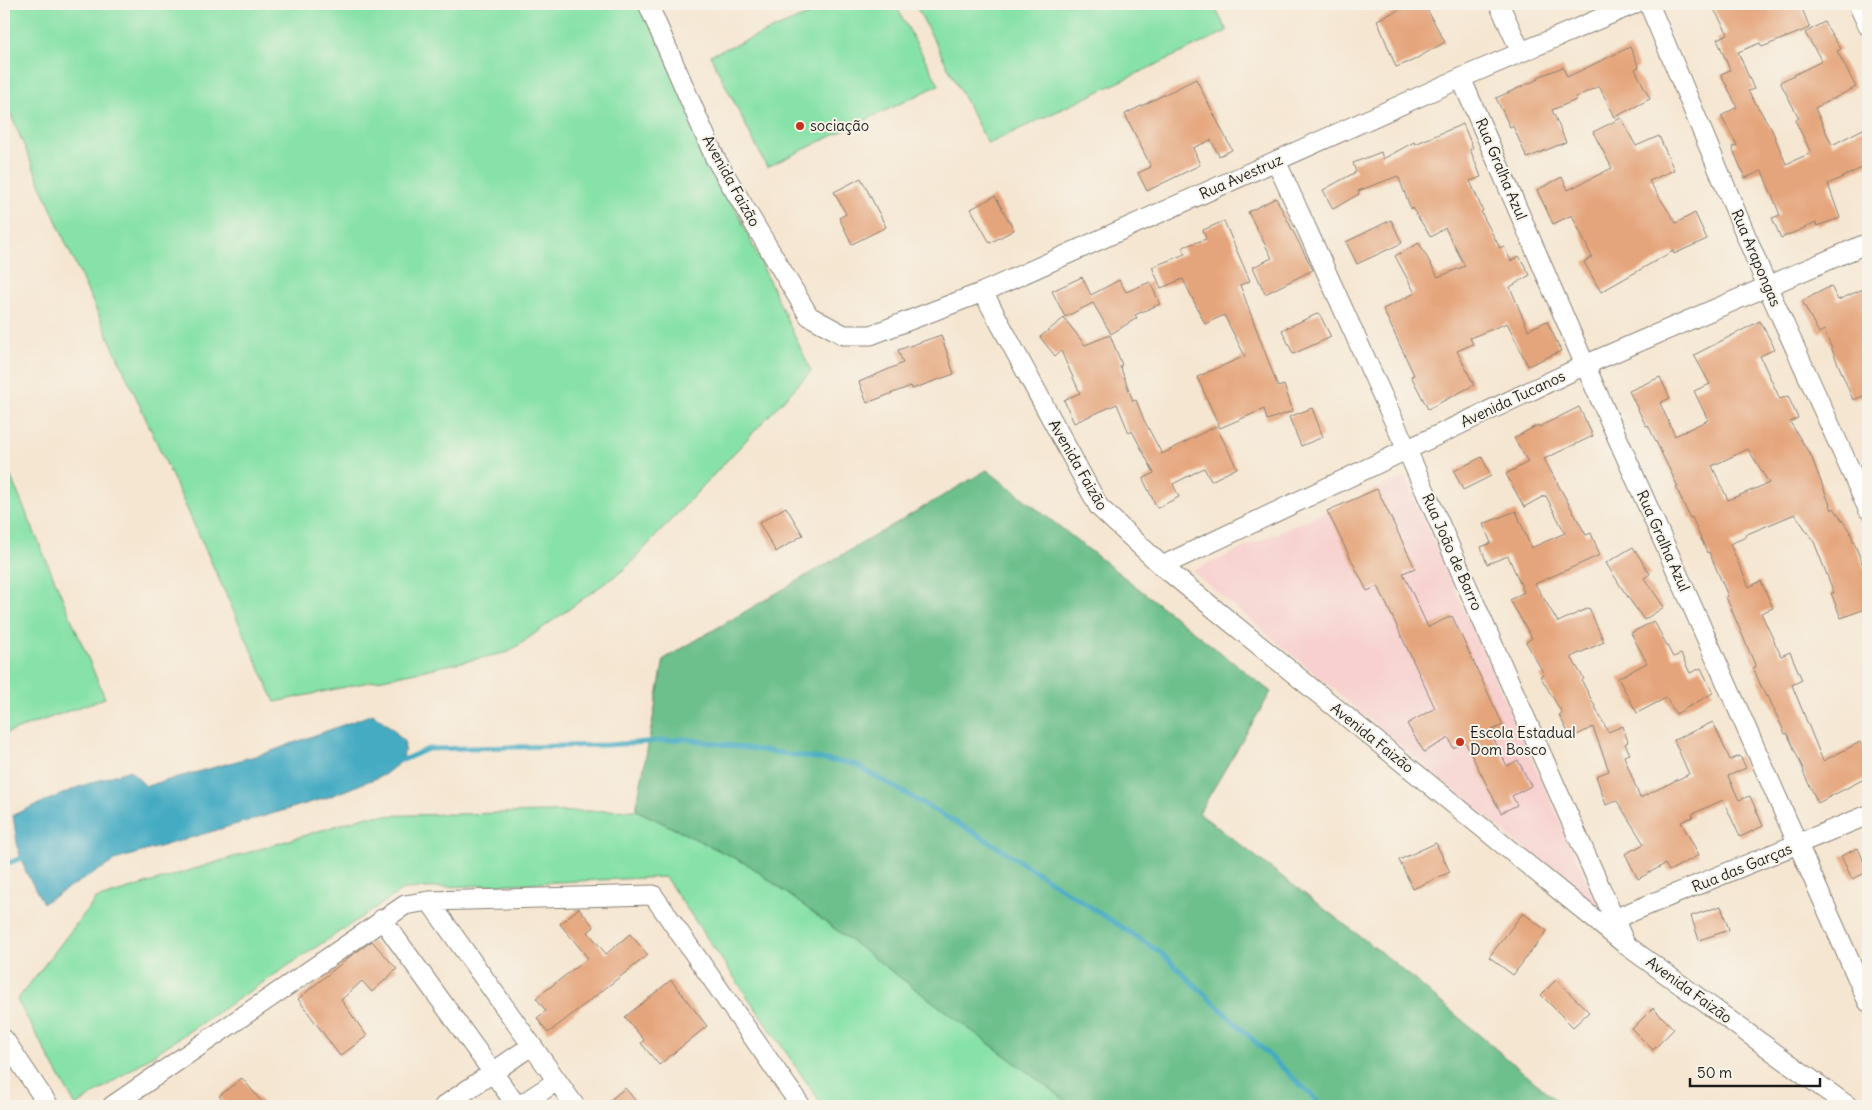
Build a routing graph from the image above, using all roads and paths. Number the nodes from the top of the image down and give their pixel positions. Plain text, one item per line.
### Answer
1 (648, 4) edge
2 (1499, 4) edge
3 (1634, 4) edge
4 (1648, 4) edge
5 (1858, 4) edge
6 (1868, 26) edge
7 (1521, 52) junction
8 (1461, 78) junction
9 (1276, 161) junction
10 (1868, 243) edge
11 (1767, 286) junction
12 (983, 292) junction
13 (844, 335) joint
14 (1585, 365) junction
15 (1406, 450) junction
16 (1868, 509) edge
17 (1162, 566) junction
18 (1868, 815) edge
19 (1798, 845) junction
20 (429, 901) junction
21 (382, 919) junction
22 (1614, 919) junction
23 (1626, 945) junction
24 (1868, 1002) edge
25 (4, 1039) edge
26 (532, 1046) junction
27 (492, 1073) junction
28 (557, 1082) junction
29 (49, 1106) edge
30 (112, 1106) edge
31 (444, 1106) edge
32 (518, 1106) edge
33 (575, 1106) edge
34 (801, 1106) edge
35 (1848, 1106) edge

1 - 13 street, Avenida Faizão
2 - 7 street
3 - 7 street, Rua Avestruz
4 - 11 street, Rua Arapongas
5 - 6 street
7 - 8 street, Rua Avestruz
8 - 9 street, Rua Avestruz
8 - 14 street, Rua Gralha Azul
9 - 12 street, Rua Avestruz
9 - 15 street, Rua João de Barro
10 - 11 street, Avenida Tucanos
11 - 14 street, Avenida Tucanos
11 - 16 street, Rua Arapongas
12 - 13 street, Rua Avestruz
12 - 17 street, Avenida Faizão
14 - 15 street, Avenida Tucanos
14 - 19 street, Rua Gralha Azul
15 - 17 street, Avenida Tucanos
15 - 22 street, Rua João de Barro
17 - 23 street, Avenida Faizão
18 - 19 street, Rua das Garças
19 - 22 street, Rua das Garças
19 - 24 street, Rua Gralha Azul
20 - 21 street
20 - 26 street
20 - 34 street
21 - 27 street
21 - 30 street
22 - 23 street, Rua João de Barro
23 - 35 street, Avenida Faizão
25 - 29 street
26 - 27 street
26 - 28 street
27 - 31 street
27 - 32 street
28 - 32 street
28 - 33 street

